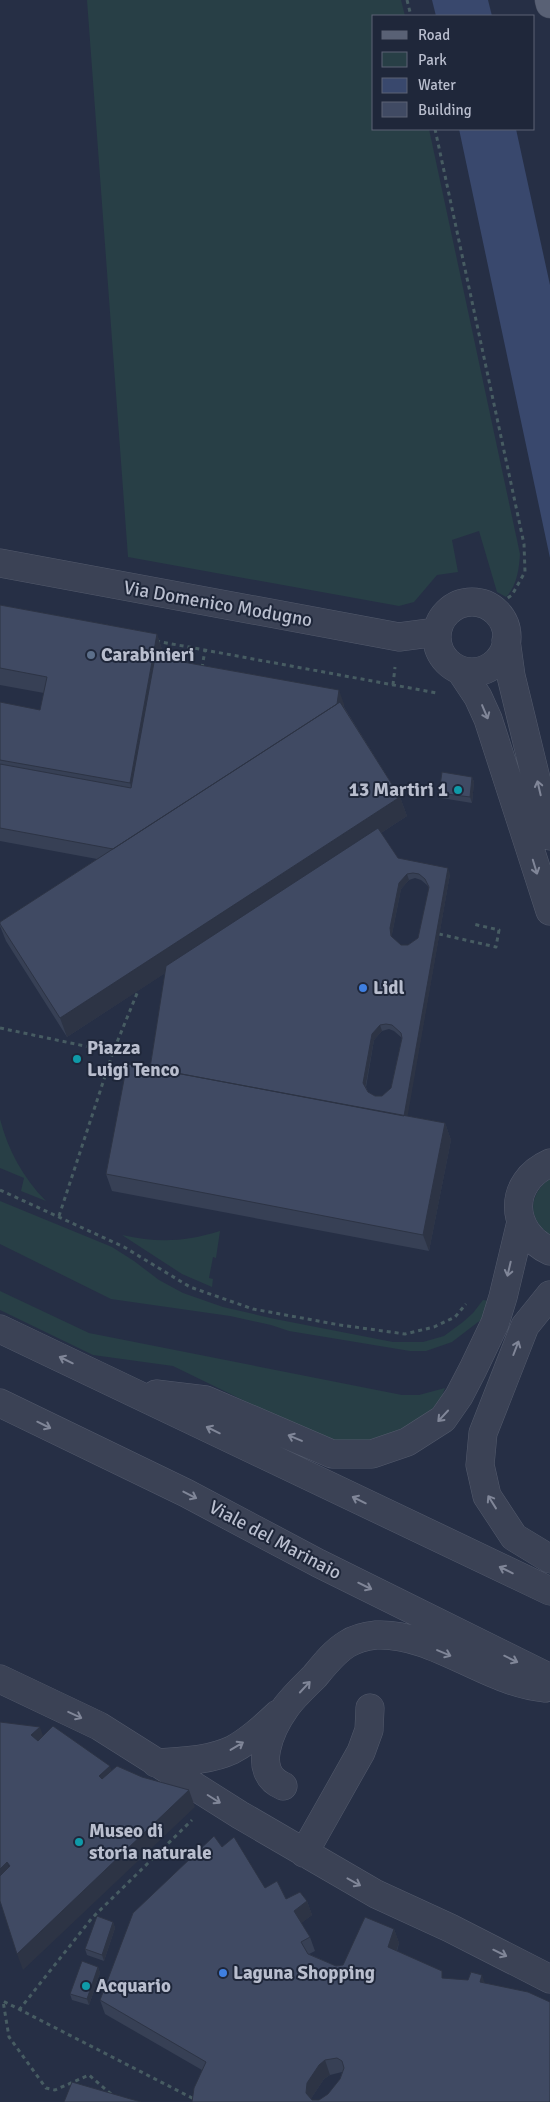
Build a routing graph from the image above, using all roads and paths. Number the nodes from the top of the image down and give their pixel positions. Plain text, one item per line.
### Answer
1 (407, 0) edge
2 (549, 0) edge
3 (550, 4) edge
4 (411, 15) edge
5 (435, 130) edge
6 (0, 563) edge
7 (493, 608) junction
8 (437, 632) junction
9 (146, 639) edge
10 (506, 640) junction
11 (205, 650) junction
12 (202, 669) edge
13 (460, 670) junction
14 (445, 694) dead end
15 (550, 836) edge
16 (550, 911) edge
17 (473, 924) dead end
18 (439, 934) edge
19 (138, 991) edge
20 (0, 1028) edge
21 (113, 1052) junction
22 (550, 1163) edge
23 (0, 1190) edge
24 (60, 1216) junction
25 (521, 1222) junction
26 (550, 1251) edge
27 (550, 1295) edge
28 (503, 1297) junction
29 (0, 1329) edge
30 (132, 1391) junction
31 (0, 1403) edge
32 (550, 1560) edge
33 (550, 1591) edge
34 (550, 1678) edge
35 (0, 1679) edge
36 (550, 1689) edge
37 (0, 1697) edge
38 (38, 1697) junction
39 (286, 1707) junction
40 (370, 1708) dead end
41 (156, 1763) junction
42 (283, 1786) dead end
43 (199, 1814) dead end
44 (304, 1853) junction
45 (550, 1979) edge
46 (0, 1997) edge
47 (3, 2001) junction
48 (19, 2010) junction
49 (114, 2096) edge
50 (199, 2102) edge

1 - 4 path
2 - 3 main road
5 - 7 path
6 - 8 street, Via Domenico Modugno
7 - 8 street
7 - 10 street
8 - 13 street
9 - 11 path
10 - 13 street
15 -> 10 street
11 - 12 path
11 - 14 path
13 -> 16 street
17 - 18 path
19 - 21 path
20 - 21 path
21 - 24 path
22 - 25 street
23 - 24 path
24 - 28 path
25 - 26 street
25 -> 28 street
32 -> 27 street
28 -> 30 street
30 -> 29 street
33 -> 30 street
31 -> 34 street, Viale del Marinaio
35 - 38 street
39 -> 36 street
37 - 38 street
38 -> 41 street
41 -> 39 street
39 - 42 street
40 - 44 street
41 -> 44 street
43 - 48 path
44 -> 45 street
46 - 47 path
47 - 48 path
47 - 49 path
48 - 50 path

